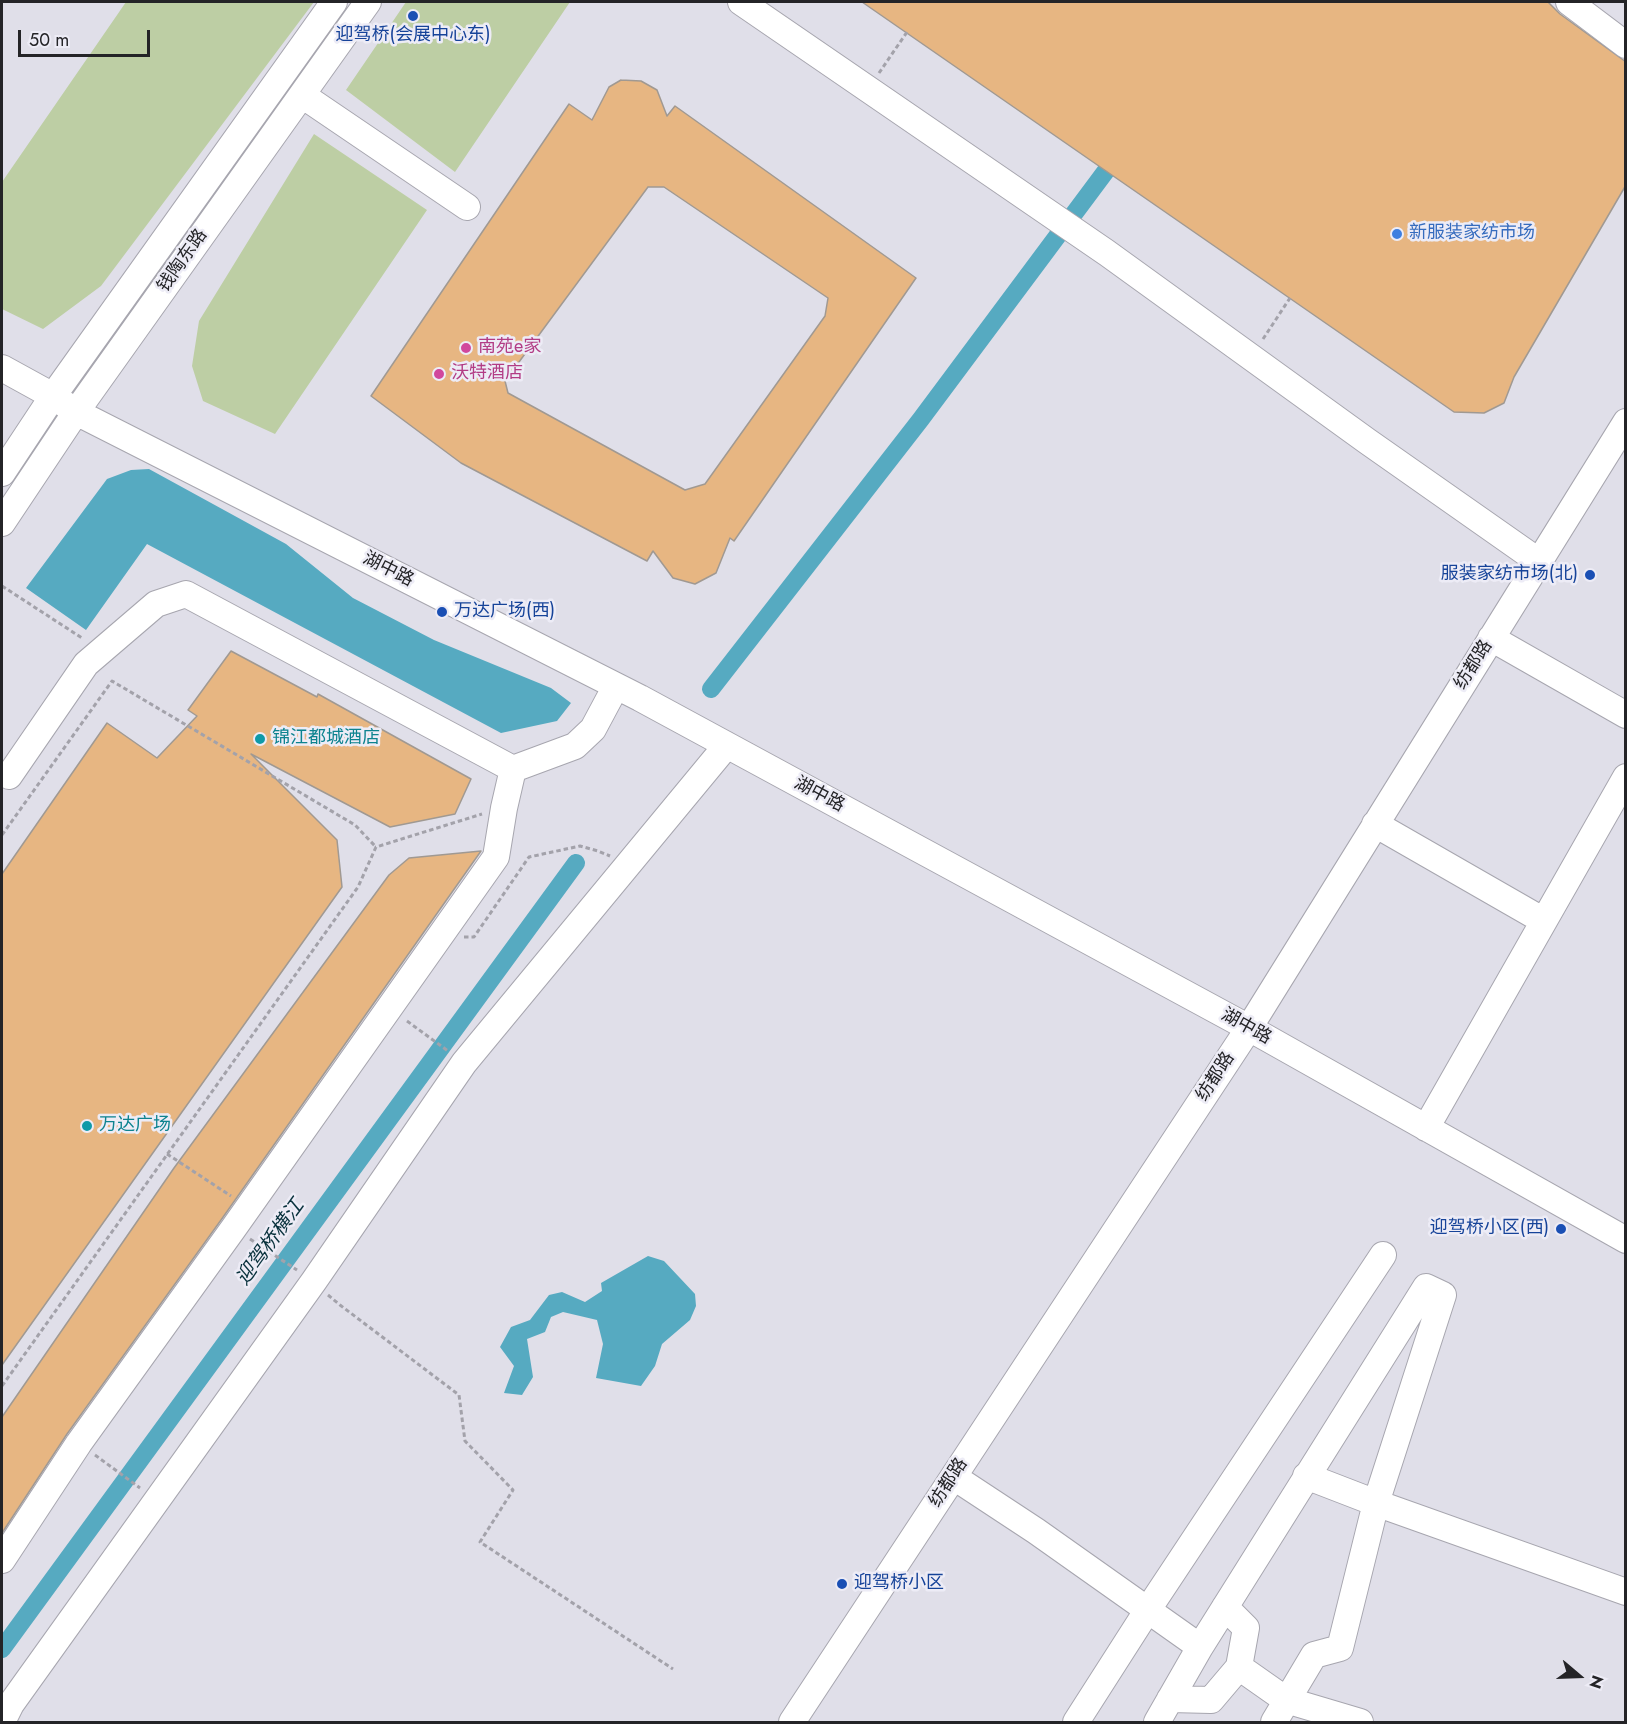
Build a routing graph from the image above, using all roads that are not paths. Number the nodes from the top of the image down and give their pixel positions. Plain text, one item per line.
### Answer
1 (334, 2) edge
2 (368, 2) edge
3 (741, 2) edge
4 (1569, 2) edge
5 (1626, 45) edge
6 (302, 95) junction
7 (467, 207) dead end
8 (2, 368) edge
9 (53, 396) junction
10 (76, 412) junction
11 (1626, 422) edge
12 (2, 473) edge
13 (4, 520) edge
14 (1538, 561) junction
15 (1491, 638) junction
16 (616, 686) junction
17 (1626, 716) edge
18 (727, 745) junction
19 (513, 769) junction
20 (9, 776) dead end
21 (1626, 777) edge
22 (1375, 824) junction
23 (1544, 921) junction
24 (1249, 1028) junction
25 (1426, 1128) junction
26 (1626, 1240) edge
27 (1383, 1255) dead end
28 (1306, 1476) junction
29 (954, 1477) junction
30 (1376, 1503) junction
31 (2, 1560) edge
32 (1626, 1592) edge
33 (1225, 1607) junction
34 (1147, 1611) junction
35 (1200, 1647) junction
36 (1239, 1667) junction
37 (1170, 1699) junction
38 (1286, 1700) junction
39 (2, 1722) edge
40 (792, 1722) edge
41 (1076, 1722) edge
42 (1157, 1722) edge
43 (1274, 1722) edge
44 (1360, 1722) edge

1 - 9 street, 钱陶东路
2 - 6 street, 钱陶东路
3 - 14 street
4 - 5 street
6 - 7 street
6 - 10 street, 钱陶东路
8 - 9 street, 湖中路
9 - 10 street, 湖中路
9 - 12 street, 钱陶东路
10 - 13 street, 钱陶东路
10 - 16 street, 湖中路
11 - 14 street, 纺都路
14 - 15 street, 纺都路
15 - 17 street
15 - 22 street, 纺都路
16 - 18 street, 湖中路
16 - 19 street
18 - 24 street, 湖中路
18 - 39 street
19 - 20 street
19 - 31 street
21 - 23 street
22 - 23 street
22 - 24 street, 纺都路
23 - 25 street
24 - 25 street, 湖中路
24 - 29 street, 纺都路
25 - 26 street, 湖中路
27 - 34 street
28 - 30 street
28 - 30 street
28 - 33 street
29 - 34 street
29 - 40 street, 纺都路
30 - 32 street
30 - 38 street
33 - 35 street
33 - 36 street
34 - 35 street
34 - 41 street
35 - 37 street
36 - 37 street
36 - 38 street
37 - 42 street
38 - 43 street
38 - 44 street

